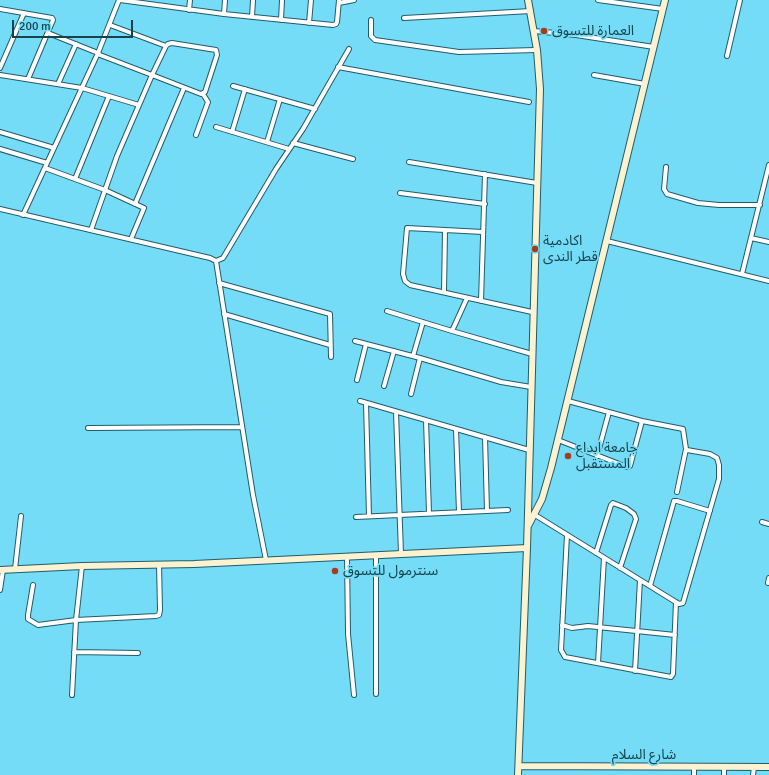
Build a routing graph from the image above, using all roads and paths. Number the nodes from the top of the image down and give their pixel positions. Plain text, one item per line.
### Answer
1 (119, 0) edge
2 (127, 0) edge
3 (158, 0) edge
4 (190, 0) edge
5 (225, 0) edge
6 (253, 0) edge
7 (282, 0) edge
8 (311, 0) edge
9 (354, 0) edge
10 (528, 0) edge
11 (598, 0) edge
12 (665, 0) edge
13 (740, 0) edge
14 (339, 1) edge
15 (158, 6) junction
16 (0, 9) edge
17 (663, 9) junction
18 (189, 10) junction
19 (531, 11) junction
20 (24, 13) junction
21 (224, 14) junction
22 (252, 17) junction
23 (404, 18) dead end
24 (281, 20) junction
25 (371, 20) dead end
26 (309, 23) junction
27 (110, 25) junction
28 (534, 30) junction
29 (48, 33) junction
30 (76, 44) junction
31 (166, 46) junction
32 (654, 47) junction
33 (349, 49) dead end
34 (537, 50) junction
35 (98, 53) junction
36 (727, 56) dead end
37 (338, 66) junction
38 (0, 68) edge
39 (0, 75) edge
40 (152, 75) junction
41 (594, 75) dead end
42 (28, 79) junction
43 (58, 84) junction
44 (645, 84) junction
45 (233, 86) dead end
46 (82, 88) junction
47 (184, 88) junction
48 (245, 89) junction
49 (203, 94) junction
50 (109, 96) junction
51 (280, 99) junction
52 (529, 102) dead end
53 (139, 105) junction
54 (315, 109) junction
55 (216, 127) dead end
56 (0, 132) edge
57 (232, 132) junction
58 (196, 135) dead end
59 (267, 142) junction
60 (293, 143) junction
61 (54, 148) junction
62 (0, 149) edge
63 (289, 149) junction
64 (353, 159) dead end
65 (409, 162) dead end
66 (47, 163) junction
67 (769, 165) edge
68 (666, 167) dead end
69 (45, 168) junction
70 (485, 174) junction
71 (75, 179) junction
72 (537, 183) junction
73 (105, 190) junction
74 (400, 193) dead end
75 (135, 204) junction
76 (485, 204) junction
77 (760, 205) junction
78 (0, 209) edge
79 (23, 215) junction
80 (91, 230) junction
81 (445, 230) junction
82 (483, 232) junction
83 (751, 238) junction
84 (131, 239) junction
85 (607, 241) junction
86 (769, 242) edge
87 (216, 261) junction
88 (742, 274) junction
89 (769, 281) edge
90 (219, 283) junction
91 (444, 292) junction
92 (468, 298) junction
93 (481, 301) junction
94 (387, 311) dead end
95 (532, 312) junction
96 (224, 314) junction
97 (423, 322) junction
98 (452, 332) junction
99 (355, 341) dead end
100 (366, 344) junction
101 (330, 345) junction
102 (394, 351) junction
103 (532, 354) junction
104 (413, 356) junction
105 (331, 357) dead end
106 (420, 358) junction
107 (357, 380) dead end
108 (384, 386) dead end
109 (531, 387) junction
110 (411, 394) dead end
111 (360, 401) dead end
112 (568, 401) junction
113 (366, 403) junction
114 (396, 412) junction
115 (608, 412) junction
116 (426, 420) junction
117 (642, 421) junction
118 (242, 427) junction
119 (88, 428) dead end
120 (456, 429) junction
121 (485, 437) junction
122 (558, 440) junction
123 (686, 449) junction
124 (529, 450) junction
125 (597, 456) junction
126 (677, 492) dead end
127 (508, 510) dead end
128 (487, 511) junction
129 (710, 511) junction
130 (459, 512) junction
131 (430, 513) junction
132 (400, 515) junction
133 (535, 515) junction
134 (21, 516) dead end
135 (369, 516) junction
136 (356, 517) dead end
137 (762, 522) dead end
138 (769, 524) edge
139 (527, 528) junction
140 (567, 535) junction
141 (527, 548) junction
142 (596, 553) junction
143 (401, 554) junction
144 (376, 555) junction
145 (347, 556) junction
146 (604, 558) junction
147 (266, 560) junction
148 (159, 564) junction
149 (82, 566) junction
150 (620, 568) junction
151 (2, 570) edge
152 (15, 570) junction
153 (640, 580) junction
154 (33, 584) dead end
155 (650, 586) junction
156 (0, 590) edge
157 (676, 602) junction
158 (76, 620) junction
159 (562, 625) junction
160 (600, 627) junction
161 (638, 630) junction
162 (674, 635) junction
163 (74, 652) junction
164 (138, 653) dead end
165 (598, 664) junction
166 (636, 671) junction
167 (376, 694) dead end
168 (72, 695) dead end
169 (354, 695) dead end
170 (519, 766) junction
171 (694, 767) junction
172 (724, 767) junction
173 (754, 767) junction
174 (769, 767) edge
175 (518, 775) edge
176 (694, 775) edge
177 (724, 775) edge
178 (753, 775) edge

1 - 2 street
1 - 27 street
2 - 15 street
3 - 15 street
4 - 18 street
5 - 21 street
6 - 22 street
7 - 24 street
8 - 26 street
9 - 14 street
10 - 19 street
11 - 17 street
12 - 17 street
13 - 36 street
14 - 26 street
15 - 18 street
16 - 20 street
17 - 32 street
18 - 21 street
19 - 23 street
19 - 28 street
20 - 29 street
20 - 38 street
21 - 22 street
22 - 24 street
24 - 26 street
25 - 34 street
27 - 31 street
27 - 35 street
28 - 32 street
28 - 34 street
29 - 30 street
29 - 42 street
30 - 35 street
30 - 43 street
31 - 40 street
31 - 49 street
32 - 44 street
33 - 37 street
34 - 72 street
35 - 40 street
35 - 46 street
37 - 52 street
37 - 54 street
39 - 42 street
40 - 47 street
40 - 53 street
41 - 44 street
42 - 43 street
43 - 46 street
44 - 85 street
45 - 48 street
46 - 50 street
46 - 61 street
47 - 49 street
47 - 75 street
48 - 51 street
48 - 57 street
49 - 58 street
50 - 53 street
50 - 71 street
51 - 54 street
51 - 59 street
53 - 73 street
54 - 60 street
55 - 57 street
56 - 61 street
57 - 59 street
59 - 63 street
60 - 63 street
60 - 64 street
61 - 66 street
62 - 66 street
63 - 87 street
65 - 70 street
66 - 69 street
67 - 77 street
68 - 77 street
69 - 71 street
69 - 79 street
70 - 72 street
70 - 76 street
71 - 73 street
72 - 95 street
73 - 75 street
73 - 80 street
74 - 76 street
75 - 84 street
76 - 82 street
77 - 83 street
78 - 79 street
79 - 80 street
80 - 84 street
81 - 82 street
81 - 91 street
81 - 91 street
82 - 93 street
83 - 86 street
83 - 88 street
84 - 87 street
85 - 88 street
85 - 112 street
87 - 90 street
88 - 89 street
90 - 96 street
90 - 101 street
91 - 92 street
92 - 93 street
92 - 98 street
93 - 95 street
94 - 97 street
95 - 103 street
96 - 101 street
96 - 118 street
97 - 98 street
97 - 104 street
98 - 103 street
99 - 100 street
100 - 102 street
100 - 107 street
101 - 105 street
102 - 104 street
102 - 108 street
103 - 109 street
104 - 106 street
106 - 109 street
106 - 110 street
109 - 124 street
111 - 113 street
112 - 115 street
112 - 122 street
113 - 114 street
113 - 135 street
114 - 116 street
114 - 132 street
115 - 117 street
115 - 125 street
116 - 120 street
116 - 131 street
117 - 123 street
117 - 125 street
118 - 119 street
118 - 147 street
120 - 121 street
120 - 130 street
121 - 124 street
121 - 128 street
122 - 125 street
122 - 133 street
123 - 126 street
123 - 129 street
124 - 139 street
127 - 128 street
128 - 130 street
129 - 155 street
129 - 157 street
130 - 131 street
131 - 132 street
132 - 135 street
132 - 143 street
133 - 139 street
133 - 140 street
134 - 152 street
135 - 136 street
137 - 138 street
139 - 141 street
140 - 142 street
140 - 159 street
141 - 143 street
141 - 170 street
142 - 146 street
142 - 150 street
143 - 144 street
144 - 145 street
144 - 167 street
145 - 147 street
145 - 169 street
146 - 150 street
146 - 160 street
147 - 148 street
148 - 149 street
148 - 158 street
149 - 152 street
149 - 158 street
150 - 153 street
151 - 152 street
151 - 156 street
153 - 155 street
153 - 161 street
154 - 158 street
155 - 157 street
157 - 162 street
158 - 163 street
159 - 160 street
159 - 165 street
160 - 161 street
160 - 165 street
161 - 162 street
161 - 166 street
162 - 166 street
163 - 164 street
163 - 168 street
165 - 166 street
170 - 171 street, شارع السلام
170 - 175 street
171 - 172 street, شارع السلام
171 - 176 street
172 - 173 street, شارع السلام
172 - 177 street
173 - 174 street, شارع السلام
173 - 178 street

